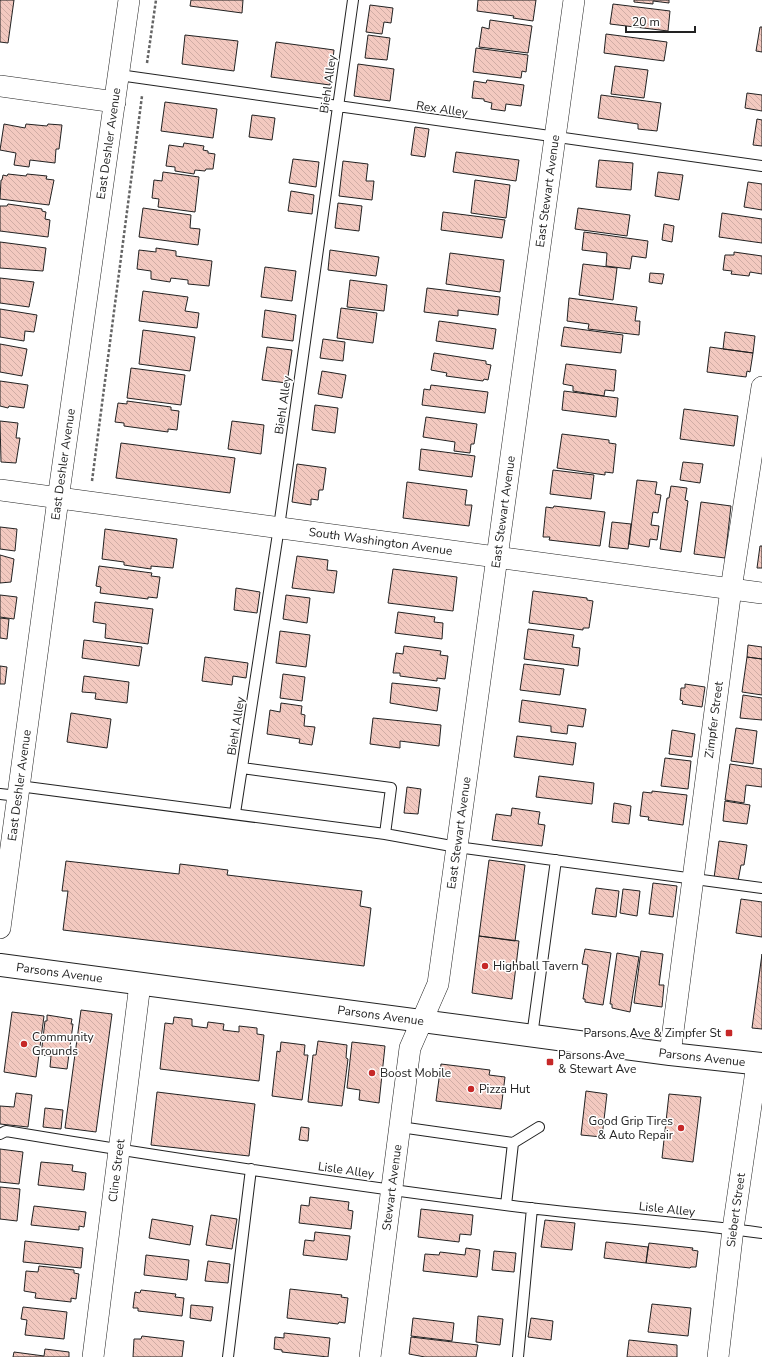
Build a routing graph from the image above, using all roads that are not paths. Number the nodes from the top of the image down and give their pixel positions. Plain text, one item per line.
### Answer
1 (129, 0) edge
2 (353, 0) edge
3 (574, 0) edge
4 (119, 75) junction
5 (0, 86) edge
6 (115, 102) junction
7 (338, 107) junction
8 (554, 138) junction
9 (762, 166) edge
10 (762, 387) edge
11 (0, 490) edge
12 (58, 499) junction
13 (279, 527) junction
14 (498, 558) junction
15 (732, 589) junction
16 (762, 593) edge
17 (242, 768) junction
18 (12, 792) edge
19 (235, 814) junction
20 (385, 834) junction
21 (457, 847) junction
22 (556, 860) junction
23 (694, 879) junction
24 (762, 888) edge
25 (2, 906) edge
26 (0, 928) edge
27 (0, 965) edge
28 (140, 984) junction
29 (423, 1021) junction
30 (532, 1036) junction
31 (670, 1054) junction
32 (760, 1064) edge
33 (400, 1127) junction
34 (539, 1127) dead end
35 (0, 1134) edge
36 (513, 1143) junction
37 (119, 1150) junction
38 (251, 1169) junction
39 (391, 1190) junction
40 (506, 1205) junction
41 (532, 1208) junction
42 (734, 1229) junction
43 (762, 1233) edge
44 (93, 1357) edge
45 (228, 1357) edge
46 (370, 1357) edge
47 (518, 1357) edge
48 (718, 1357) edge

1 - 4 street, East Deshler Avenue
2 - 7 lane, Biehl Alley
3 - 8 street, East Stewart Avenue
4 - 6 street, East Deshler Avenue
4 - 7 lane, Rex Alley
5 - 6 street
6 - 12 street, East Deshler Avenue
7 - 8 lane, Rex Alley
7 - 13 lane, Biehl Alley
8 - 9 lane, Rex Alley
8 - 14 street, East Stewart Avenue
10 - 15 street, Zimpfer Street
11 - 12 street, South Washington Avenue
12 - 13 street, South Washington Avenue
12 - 18 street, East Deshler Avenue
13 - 14 street, South Washington Avenue
13 - 17 lane, Biehl Alley
14 - 15 street, South Washington Avenue
14 - 21 street, East Stewart Avenue
15 - 16 street, South Washington Avenue
15 - 23 street, Zimpfer Street
17 - 19 lane, Biehl Alley
17 - 20 lane
18 - 19 lane
18 - 25 street, East Deshler Avenue
19 - 20 lane
20 - 21 lane
21 - 22 lane
21 - 29 street, East Stewart Avenue
22 - 23 lane
22 - 30 lane
23 - 24 lane
23 - 31 street, Zimpfer Street
25 - 26 street, East Deshler Avenue
27 - 28 main road, Parsons Avenue
28 - 29 main road, Parsons Avenue
28 - 37 street, Cline Street
29 - 30 main road, Parsons Avenue
29 - 33 street, Stewart Avenue
30 - 31 main road, Parsons Avenue
31 - 32 main road, Parsons Avenue
32 - 42 street, Siebert Street
33 - 36 lane
33 - 39 street, Stewart Avenue
34 - 36 lane
35 - 37 lane, Lisle Alley
36 - 40 lane
37 - 38 lane, Lisle Alley
37 - 44 street, Cline Street
38 - 39 lane, Lisle Alley
38 - 45 lane
39 - 40 lane, Lisle Alley
39 - 46 street, Stewart Avenue
40 - 41 lane, Lisle Alley
41 - 42 lane, Lisle Alley
41 - 47 lane
42 - 43 lane, Lisle Alley
42 - 48 street, Siebert Street

